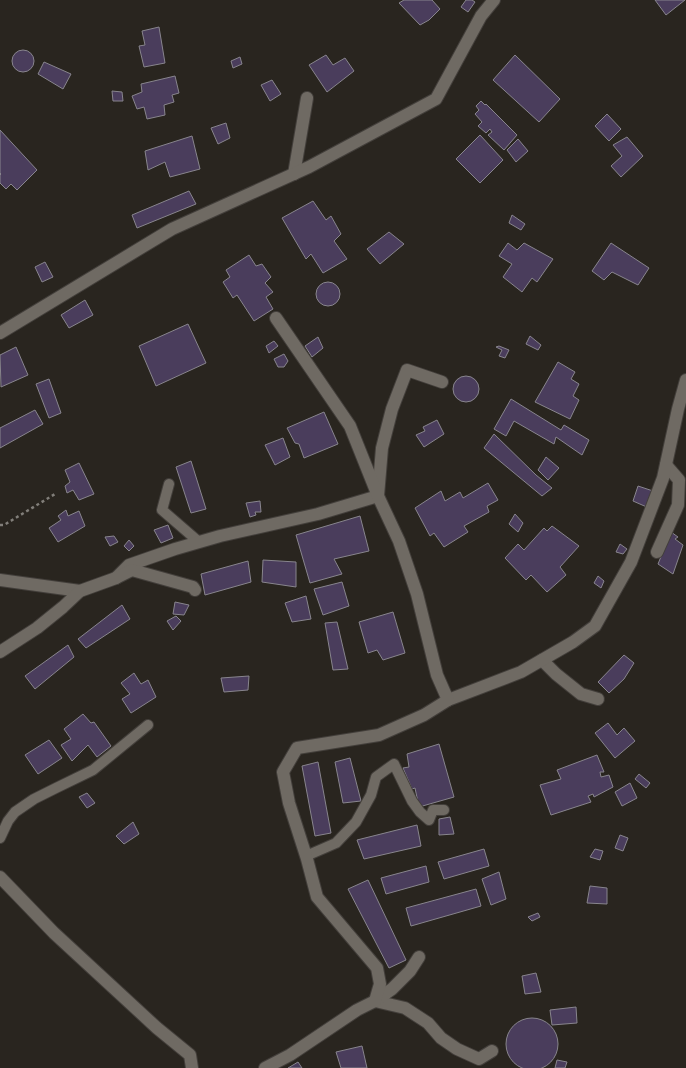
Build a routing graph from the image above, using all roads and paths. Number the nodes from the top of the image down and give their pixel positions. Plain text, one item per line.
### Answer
1 (494, 0) edge
2 (307, 98) dead end
3 (294, 174) junction
4 (276, 318) dead end
5 (0, 333) edge
6 (686, 380) edge
7 (442, 382) dead end
8 (666, 465) junction
9 (169, 484) dead end
10 (55, 494) dead end
11 (378, 496) junction
12 (0, 525) edge
13 (199, 542) junction
14 (657, 552) dead end
15 (116, 578) junction
16 (0, 580) edge
17 (80, 590) junction
18 (195, 590) dead end
19 (0, 652) edge
20 (542, 660) junction
21 (598, 699) dead end
22 (448, 700) junction
23 (148, 725) dead end
24 (444, 810) dead end
25 (0, 838) edge
26 (306, 856) junction
27 (0, 877) edge
28 (419, 957) dead end
29 (375, 1001) junction
30 (492, 1051) dead end
31 (192, 1068) edge
32 (265, 1068) edge

1 - 3 street
2 - 3 street
3 - 5 street
4 - 11 street
6 - 8 street
7 - 11 street
8 - 14 street
8 - 20 street
9 - 13 lane
10 - 12 path
11 - 13 street
11 - 22 street
13 - 15 street
15 - 17 street
15 - 18 street
16 - 17 street
17 - 19 street
20 - 21 street
20 - 22 street
22 - 26 street
23 - 25 lane
24 - 26 lane
26 - 29 street
27 - 31 street
28 - 29 street
29 - 30 street
29 - 32 street

